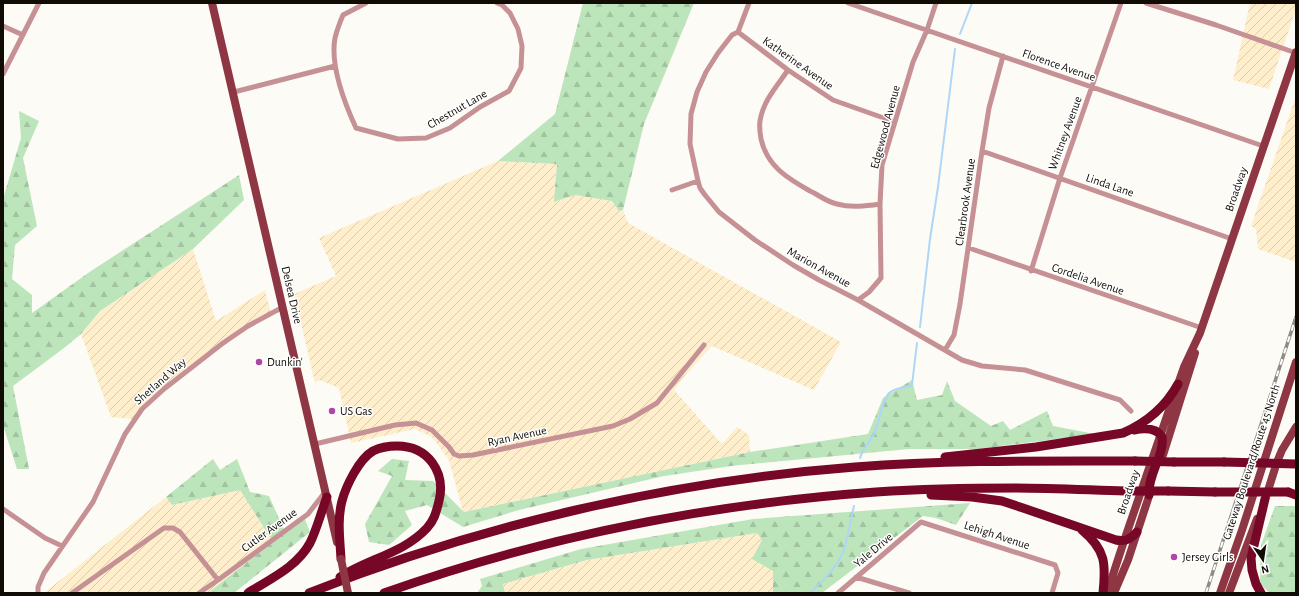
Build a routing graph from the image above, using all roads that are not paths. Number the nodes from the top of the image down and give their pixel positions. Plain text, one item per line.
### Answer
1 (39, 3) edge
2 (212, 3) edge
3 (366, 3) edge
4 (496, 3) edge
5 (749, 3) edge
6 (848, 3) edge
7 (936, 3) edge
8 (1121, 3) edge
9 (1146, 3) edge
10 (3, 26) edge
11 (927, 30) junction
12 (738, 32) junction
13 (23, 35) junction
14 (1296, 53) edge
15 (1003, 56) junction
16 (335, 66) junction
17 (788, 70) junction
18 (3, 74) edge
19 (1092, 87) junction
20 (234, 92) junction
21 (895, 122) junction
22 (1264, 146) junction
23 (982, 151) junction
24 (1060, 178) junction
25 (698, 181) junction
26 (672, 190) dead end
27 (880, 204) junction
28 (1232, 239) junction
29 (969, 248) junction
30 (1031, 270) junction
31 (858, 300) junction
32 (283, 307) junction
33 (1201, 331) junction
34 (704, 344) dead end
35 (945, 350) junction
36 (1296, 362) edge
37 (1178, 384) junction
38 (1132, 411) dead end
39 (1296, 427) edge
40 (1123, 433) junction
41 (1161, 435) junction
42 (315, 444) junction
43 (1296, 464) edge
44 (855, 467) junction
45 (876, 492) junction
46 (1293, 493) edge
47 (327, 494) junction
48 (1149, 495) junction
49 (1265, 499) junction
50 (3, 509) edge
51 (921, 522) joint
52 (1074, 525) junction
53 (1137, 532) junction
54 (1124, 541) junction
55 (62, 546) junction
56 (341, 559) junction
57 (856, 577) junction
58 (218, 580) junction
59 (326, 586) junction
60 (38, 593) edge
61 (72, 593) edge
62 (199, 593) edge
63 (248, 593) edge
64 (308, 593) edge
65 (348, 593) edge
66 (384, 593) edge
67 (838, 593) edge
68 (909, 593) edge
69 (1052, 593) edge
70 (1103, 593) edge
71 (1107, 593) edge
72 (1114, 593) edge
73 (1220, 593) edge
74 (1229, 593) edge
75 (1261, 593) edge

1 - 13 street
2 - 20 main road, Delsea Drive
3 - 16 street, Chestnut Lane
4 - 16 street, Chestnut Lane
5 - 12 street, Marion Avenue
6 - 11 street, Florence Avenue
7 - 11 street, Edgewood Avenue
8 - 19 street, Whitney Avenue
9 - 14 street
10 - 13 street
11 - 15 street, Florence Avenue
11 - 21 street, Edgewood Avenue
12 - 17 street, Katherine Avenue
12 - 25 street, Marion Avenue
13 - 18 street
14 - 22 main road, Broadway
15 - 19 street, Florence Avenue
15 - 23 street, Clearbrook Avenue
16 - 20 street
17 - 21 street, Katherine Avenue
17 - 27 street
19 - 22 street, Florence Avenue
19 - 24 street, Whitney Avenue
20 - 32 main road, Delsea Drive
21 - 27 street, Edgewood Avenue
22 - 28 main road, Broadway
23 - 24 street, Linda Lane
23 - 29 street, Clearbrook Avenue
24 - 28 street, Linda Lane
24 - 30 street, Whitney Avenue
25 - 26 street
25 - 31 street, Marion Avenue
27 - 31 street, Edgewood Avenue
28 - 33 main road, Broadway
29 - 30 street, Cordelia Avenue
29 - 35 street, Clearbrook Avenue
30 - 33 street, Cordelia Avenue
31 - 35 street, Marion Avenue
32 - 42 main road, Delsea Drive
32 - 55 street, Shetland Way
33 - 37 main road, Broadway
33 - 48 main road, Broadway
34 - 42 street, Ryan Avenue
35 - 38 street, Marion Avenue
36 - 73 main road, Gateway Boulevard/Route 45 North
37 - 40 highway
37 - 41 main road, Broadway
39 - 49 main road
40 - 41 highway
40 - 44 highway
41 - 48 highway
41 - 54 main road, Broadway
42 - 47 main road, Delsea Drive
43 - 44 highway, bridge
44 - 59 highway
45 - 46 highway, bridge
45 - 52 highway
45 - 66 highway
47 - 56 main road, Delsea Drive
47 - 58 street, Cutler Avenue
47 - 63 highway
48 - 53 main road, Broadway
49 - 74 main road
49 - 75 highway
50 - 55 street
51 - 57 street, Yale Drive
51 - 69 street, Lehigh Avenue
52 - 54 highway
52 - 70 highway
53 - 54 highway
53 - 72 main road, Broadway
54 - 71 main road, Broadway
55 - 60 street, Shetland Way
56 - 59 highway
56 - 65 main road, Delsea Drive, bridge
57 - 67 street, Yale Drive
57 - 68 street
58 - 61 street
58 - 62 street, Cutler Avenue
59 - 64 highway

